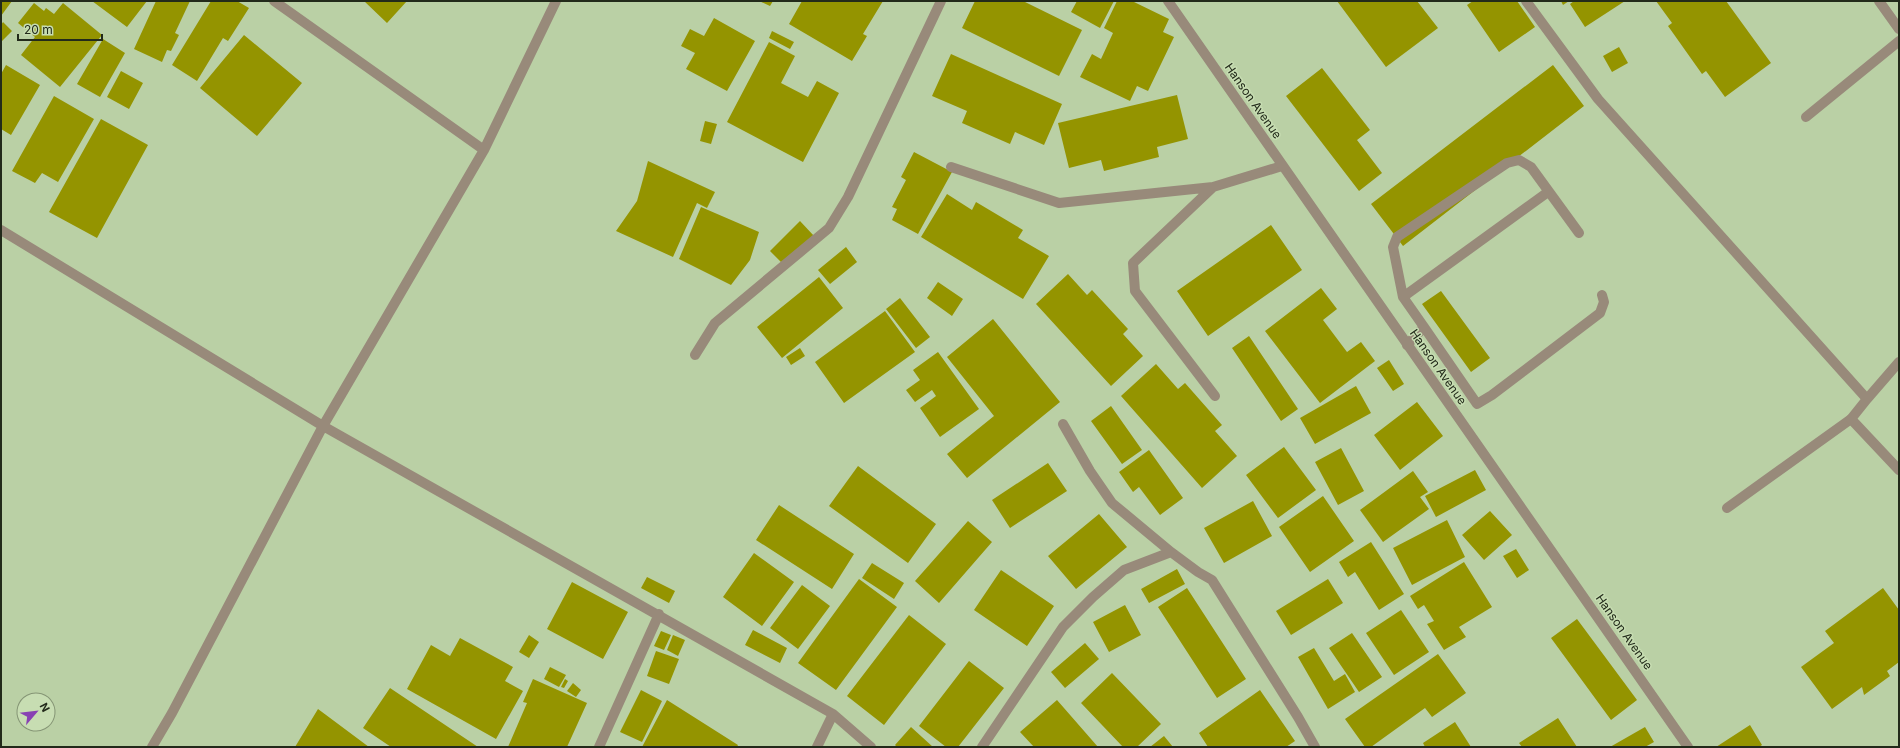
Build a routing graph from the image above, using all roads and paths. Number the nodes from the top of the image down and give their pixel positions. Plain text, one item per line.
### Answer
1 (274, 1) edge
2 (556, 1) edge
3 (941, 1) edge
4 (1168, 1) edge
5 (1526, 1) edge
6 (1879, 1) edge
7 (1899, 29) edge
8 (1899, 41) edge
9 (1806, 117) dead end
10 (484, 150) junction
11 (1282, 166) junction
12 (951, 167) dead end
13 (1213, 187) junction
14 (1548, 192) junction
15 (1, 230) edge
16 (1579, 233) dead end
17 (1602, 295) dead end
18 (1403, 297) junction
19 (1424, 327) junction
20 (1407, 345) junction
21 (695, 355) dead end
22 (1899, 362) edge
23 (1215, 396) dead end
24 (1867, 399) junction
25 (1851, 419) junction
26 (1063, 424) dead end
27 (323, 426) junction
28 (1899, 470) edge
29 (1728, 508) dead end
30 (1171, 552) junction
31 (659, 614) junction
32 (833, 714) junction
33 (152, 747) edge
34 (599, 747) edge
35 (817, 747) edge
36 (871, 747) edge
37 (982, 747) edge
38 (1315, 747) edge
39 (1688, 747) edge

1 - 10 street
2 - 10 street
3 - 21 street
4 - 11 street, Hanson Avenue
5 - 24 street
6 - 7 street
8 - 9 street
10 - 27 street
11 - 13 street
11 - 20 street, Hanson Avenue
12 - 13 street
13 - 23 street
14 - 16 street
14 - 18 street
14 - 18 street
15 - 27 street
17 - 19 street
18 - 19 street
19 - 20 street
20 - 39 street, Hanson Avenue
22 - 24 street
24 - 25 street
25 - 28 street
25 - 29 street
26 - 30 street
27 - 31 street
27 - 33 street
30 - 37 street
30 - 38 street
31 - 32 street
31 - 34 street
32 - 35 street
32 - 36 street

